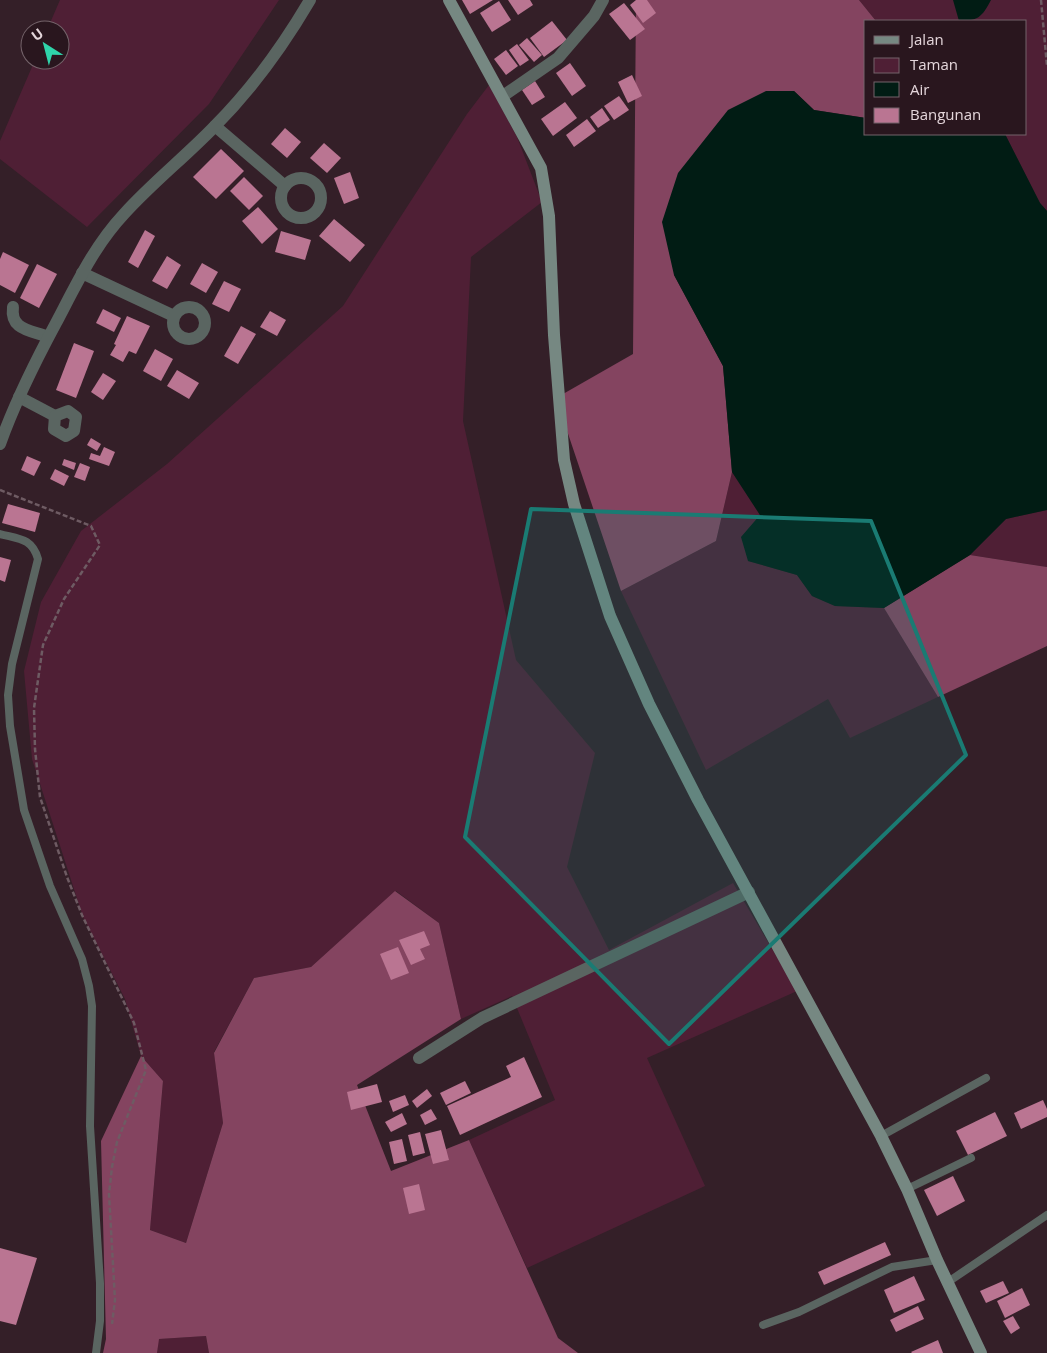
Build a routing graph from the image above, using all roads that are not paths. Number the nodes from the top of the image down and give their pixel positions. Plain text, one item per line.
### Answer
1 (310, 0) edge
2 (449, 0) edge
3 (603, 0) edge
4 (503, 96) junction
5 (215, 126) junction
6 (285, 186) dead end
7 (82, 273) junction
8 (13, 307) dead end
9 (174, 316) dead end
10 (48, 337) junction
11 (18, 397) junction
12 (55, 416) dead end
13 (3, 426) edge
14 (0, 444) edge
15 (0, 534) edge
16 (749, 892) junction
17 (419, 1058) dead end
18 (986, 1078) dead end
19 (880, 1136) junction
20 (971, 1158) dead end
21 (907, 1189) junction
22 (1047, 1215) edge
23 (937, 1260) junction
24 (948, 1282) junction
25 (763, 1325) dead end
26 (96, 1353) edge
27 (981, 1353) edge

1 - 5 street
2 - 4 main road
3 - 4 street
4 - 16 main road
5 - 6 street
5 - 7 street
7 - 9 street
7 - 10 street
8 - 10 street
10 - 11 street
11 - 12 street
11 - 13 street
13 - 14 street
15 - 26 lane
16 - 17 street
16 - 19 main road
18 - 19 lane
19 - 21 main road
20 - 21 lane
21 - 23 main road
22 - 24 lane
23 - 24 main road
23 - 25 lane
24 - 27 main road

